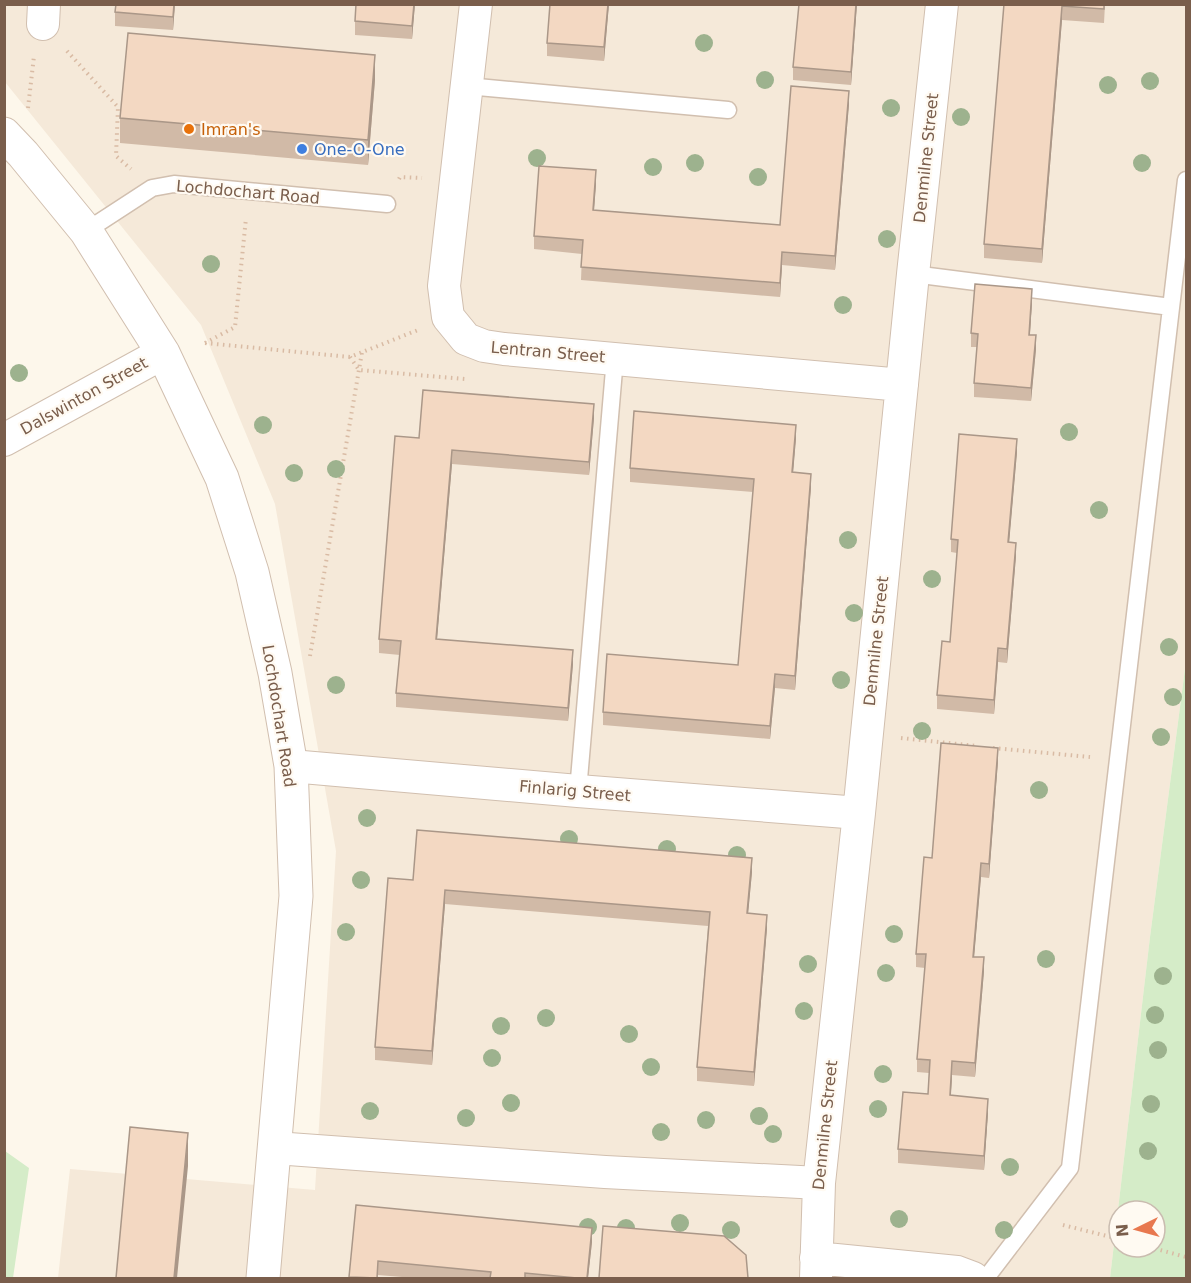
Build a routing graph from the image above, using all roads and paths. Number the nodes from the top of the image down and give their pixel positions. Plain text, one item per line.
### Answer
1 (476, 4) edge
2 (942, 4) edge
3 (44, 14) edge
4 (467, 86) junction
5 (728, 110) dead end
6 (14, 144) edge
7 (456, 179) junction
8 (1186, 180) edge
9 (152, 188) junction
10 (249, 191) junction
11 (387, 204) joint
12 (86, 231) junction
13 (913, 274) junction
14 (1171, 307) junction
15 (448, 317) junction
16 (235, 327) dead end
17 (205, 343) dead end
18 (362, 352) junction
19 (163, 353) junction
20 (350, 357) junction
21 (615, 358) junction
22 (359, 370) junction
23 (466, 380) dead end
24 (902, 385) junction
25 (4, 440) edge
26 (309, 661) dead end
27 (867, 735) junction
28 (981, 746) edge
29 (992, 747) edge
30 (1118, 760) junction
31 (291, 766) junction
32 (578, 791) junction
33 (859, 813) junction
34 (275, 1148) junction
35 (819, 1183) junction
36 (1033, 1217) junction
37 (1107, 1236) edge
38 (1167, 1252) edge
39 (1186, 1257) edge
40 (816, 1268) edge
41 (263, 1278) edge
42 (974, 1278) edge
43 (986, 1278) edge

1 - 4 street
2 - 13 street, Denmilne Street
3 - 6 path
3 - 9 path
4 - 5 lane
4 - 7 street
6 - 12 street, Lochdochart Road
7 - 11 path
7 - 15 street
8 - 14 lane
9 - 10 lane, Lochdochart Road
9 - 12 lane, Lochdochart Road
10 - 11 lane, Lochdochart Road
10 - 16 path
12 - 19 street, Lochdochart Road
13 - 14 lane
13 - 24 street, Denmilne Street
14 - 30 lane
15 - 18 path
15 - 21 street, Lentran Street
17 - 20 path
18 - 20 path
18 - 22 path
19 - 25 street, Dalswinton Street
19 - 31 street, Lochdochart Road
20 - 22 path
21 - 24 street, Lentran Street
21 - 32 lane
22 - 23 path
22 - 26 path
24 - 27 street, Denmilne Street
27 - 28 path
27 - 33 street, Denmilne Street
29 - 30 path
30 - 36 lane
31 - 32 street, Finlarig Street
31 - 34 street, Lochdochart Road
32 - 33 street, Finlarig Street
33 - 35 street, Denmilne Street
34 - 35 street
34 - 41 street, Lochdochart Road
35 - 40 street, Denmilne Street
36 - 37 path
36 - 43 lane
38 - 39 path
40 - 42 street

